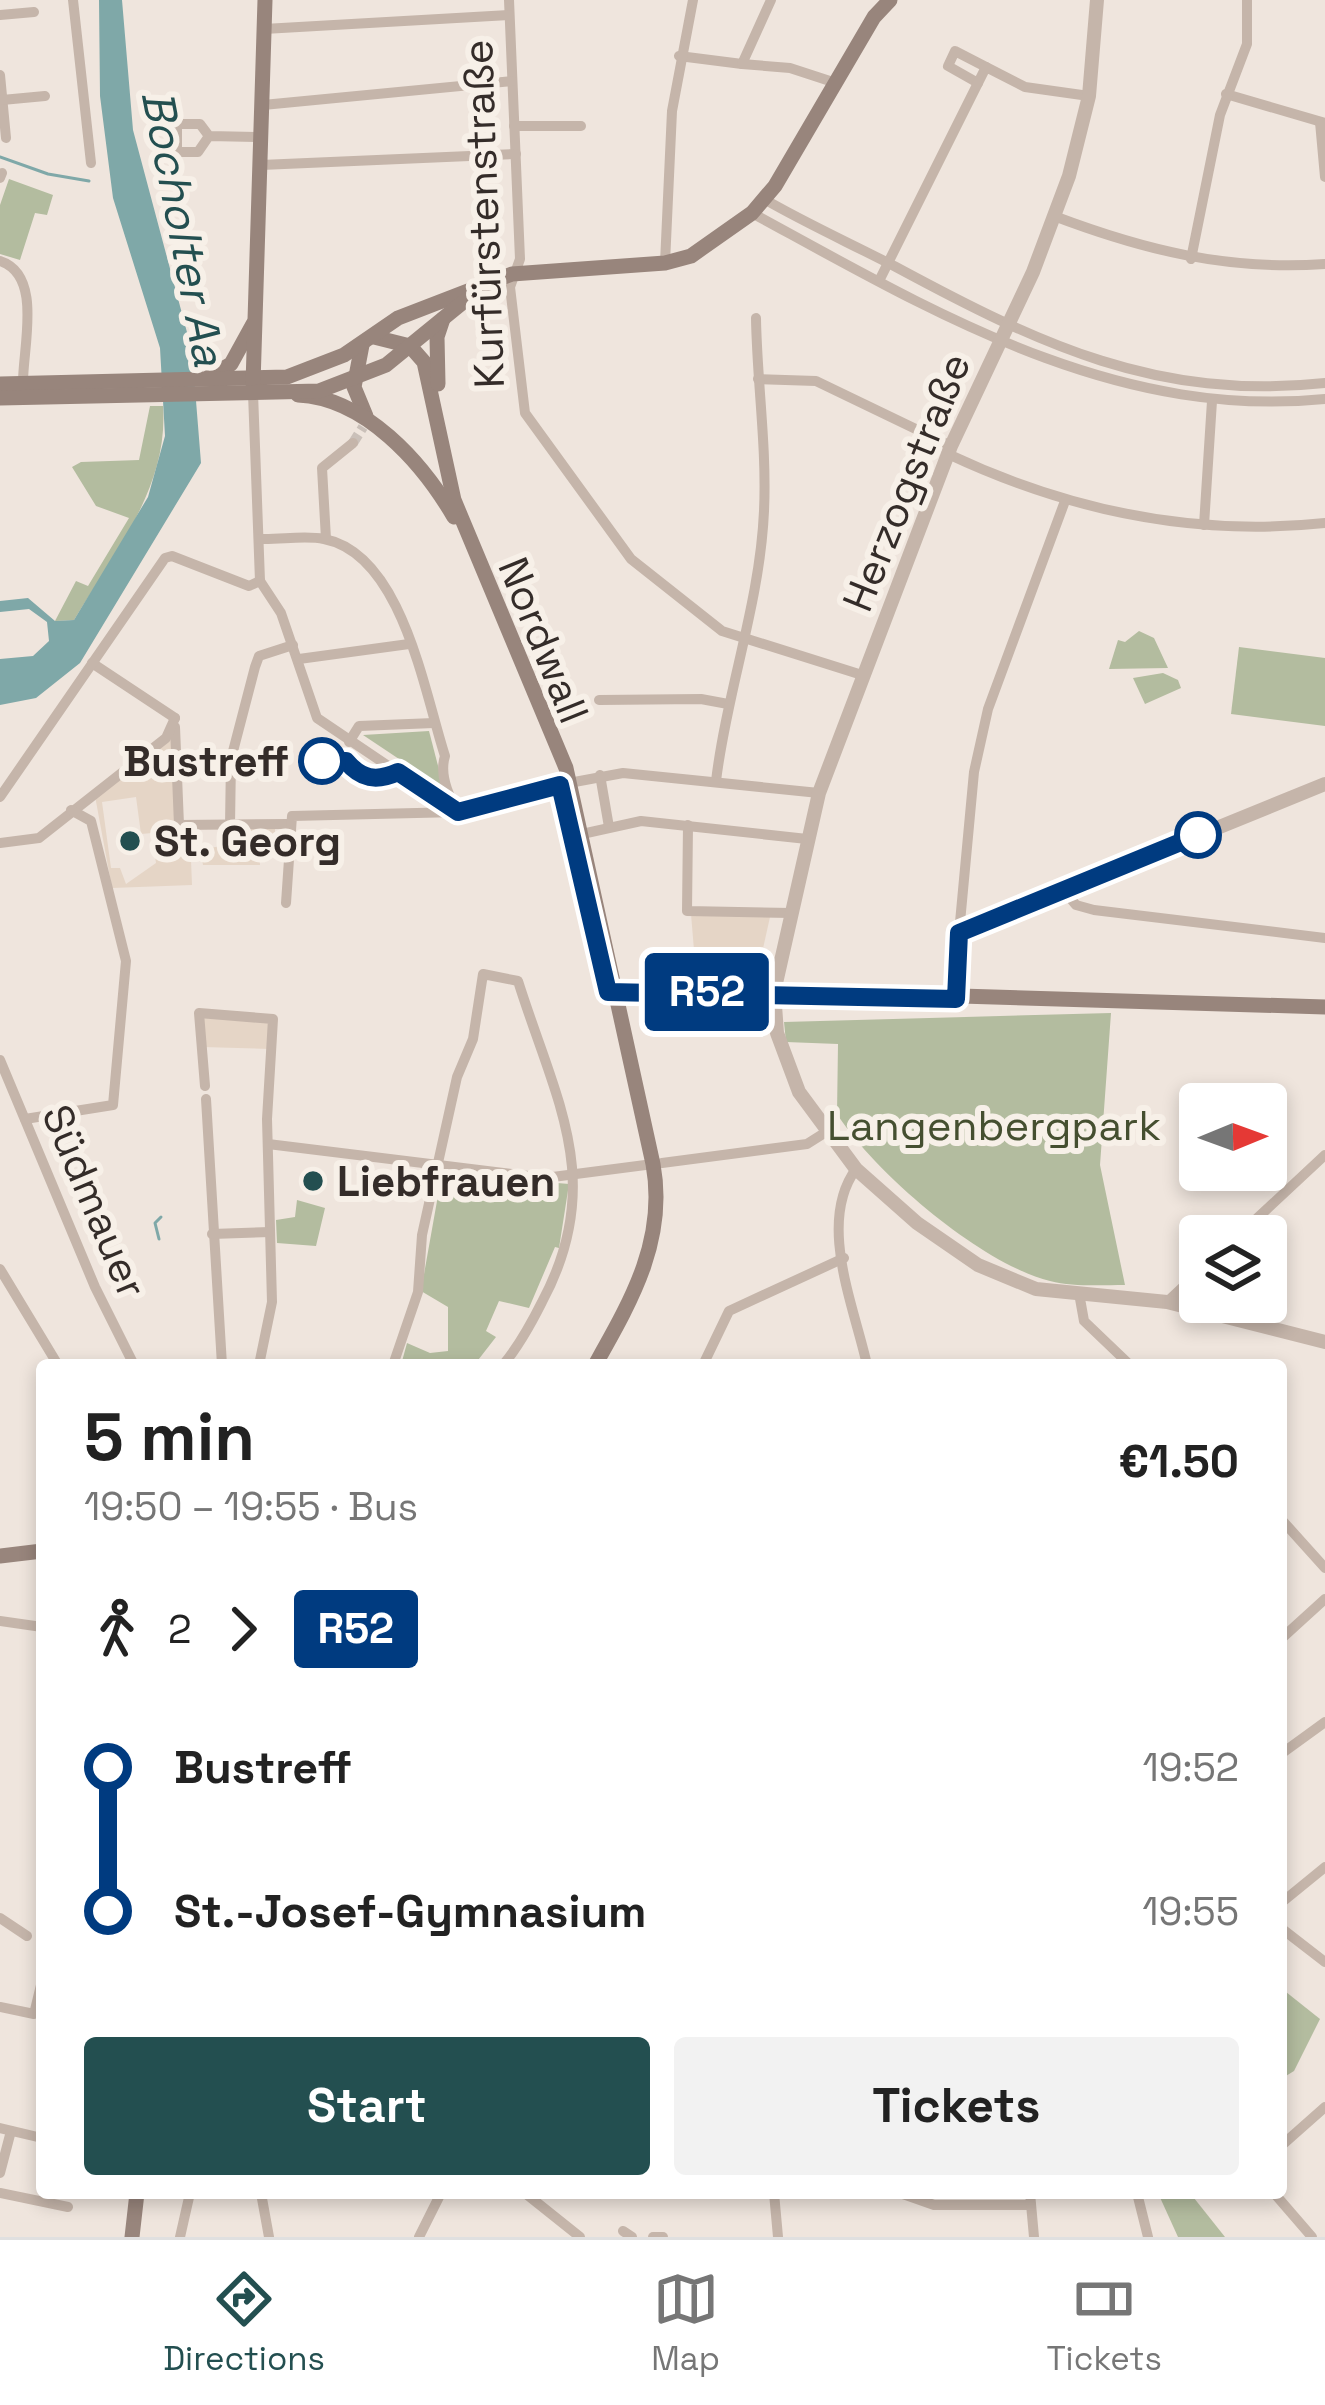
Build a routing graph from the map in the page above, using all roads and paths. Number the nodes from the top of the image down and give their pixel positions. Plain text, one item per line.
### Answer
1 (73, 0) edge
2 (265, 0) edge
3 (508, 0) edge
4 (693, 0) edge
5 (771, 0) edge
6 (890, 0) edge
7 (1097, 0) edge
8 (1247, 0) edge
9 (34, 12) dead end
10 (0, 15) edge
11 (508, 15) junction
12 (264, 29) junction
13 (679, 56) junction
14 (742, 64) junction
15 (986, 67) junction
16 (0, 75) edge
17 (512, 81) junction
18 (836, 83) junction
19 (978, 83) junction
20 (1226, 94) junction
21 (45, 96) dead end
22 (1089, 96) junction
23 (2, 100) edge
24 (262, 105) junction
25 (1322, 123) edge
26 (514, 126) junction
27 (581, 126) dead end
28 (209, 136) dead end
29 (262, 137) junction
30 (6, 138) dead end
31 (516, 154) junction
32 (91, 164) dead end
33 (261, 165) junction
34 (1325, 177) edge
35 (764, 199) junction
36 (752, 213) junction
37 (1054, 216) junction
38 (847, 242) junction
39 (839, 258) junction
40 (1190, 259) junction
41 (0, 261) edge
42 (665, 263) junction
43 (888, 263) junction
44 (1325, 264) edge
45 (512, 274) junction
46 (880, 279) junction
47 (449, 309) junction
48 (258, 314) junction
49 (756, 318) dead end
50 (1008, 326) junction
51 (368, 341) junction
52 (1000, 342) junction
53 (410, 346) junction
54 (758, 379) junction
55 (23, 382) junction
56 (354, 382) junction
57 (0, 383) edge
58 (1325, 383) edge
59 (200, 386) junction
60 (253, 386) junction
61 (153, 387) junction
62 (298, 395) junction
63 (0, 398) edge
64 (1325, 399) edge
65 (1212, 401) junction
66 (439, 417) junction
67 (366, 422) junction
68 (353, 443) tunnel mouth
69 (950, 450) junction
70 (445, 461) junction
71 (423, 477) junction
72 (1065, 501) junction
73 (1325, 523) edge
74 (1204, 525) junction
75 (326, 538) junction
76 (259, 539) junction
77 (254, 583) junction
78 (745, 641) junction
79 (409, 644) junction
80 (293, 645) junction
81 (298, 659) junction
82 (92, 663) junction
83 (862, 675) junction
84 (598, 700) dead end
85 (728, 704) junction
86 (175, 718) junction
87 (434, 723) junction
88 (349, 742) junction
89 (600, 775) junction
90 (716, 781) junction
91 (565, 784) junction
92 (1325, 784) edge
93 (818, 793) junction
94 (89, 795) junction
95 (0, 797) edge
96 (71, 810) junction
97 (458, 812) junction
98 (290, 820) junction
99 (688, 825) junction
100 (230, 826) junction
101 (609, 827) junction
102 (94, 834) junction
103 (582, 834) junction
104 (807, 838) junction
105 (0, 843) edge
106 (1066, 893) junction
107 (286, 903) dead end
108 (791, 913) junction
109 (959, 933) junction
110 (1325, 938) edge
111 (612, 992) junction
112 (774, 992) junction
113 (956, 999) junction
114 (1325, 1007) edge
115 (0, 1060) edge
116 (25, 1119) junction
117 (826, 1132) junction
118 (268, 1144) junction
119 (1325, 1155) edge
120 (653, 1164) junction
121 (437, 1168) junction
122 (861, 1174) junction
123 (576, 1175) junction
124 (1261, 1215) edge
125 (270, 1232) junction
126 (212, 1234) junction
127 (844, 1258) junction
128 (0, 1269) edge
129 (1179, 1291) edge
130 (1079, 1294) junction
131 (1167, 1302) junction
132 (1325, 1342) edge
133 (54, 1359) edge
134 (131, 1359) edge
135 (222, 1359) edge
136 (261, 1359) edge
137 (395, 1359) edge
138 (507, 1359) edge
139 (587, 1359) edge
140 (598, 1359) edge
141 (705, 1359) edge
142 (866, 1359) edge
143 (1124, 1359) edge
144 (1287, 1526) edge
145 (36, 1552) edge
146 (0, 1556) edge
147 (36, 1563) edge
148 (0, 1566) edge
149 (1325, 1568) edge
150 (1325, 1599) edge
151 (0, 1622) edge
152 (36, 1627) edge
153 (1287, 1634) edge
154 (1325, 1722) edge
155 (1287, 1750) edge
156 (1325, 1868) edge
157 (1287, 1898) edge
158 (0, 1918) edge
159 (1287, 1933) edge
160 (27, 1936) dead end
161 (1325, 1962) edge
162 (0, 2006) edge
163 (36, 2006) edge
164 (1325, 2107) edge
165 (6, 2129) edge
166 (36, 2136) edge
167 (1287, 2141) edge
168 (0, 2173) edge
169 (0, 2193) edge
170 (136, 2199) edge
171 (189, 2199) edge
172 (262, 2199) edge
173 (438, 2199) edge
174 (532, 2199) edge
175 (774, 2199) edge
176 (917, 2199) edge
177 (1031, 2199) edge
178 (1138, 2199) edge
179 (1279, 2199) edge
180 (68, 2207) dead end
181 (271, 2234) edge
182 (132, 2237) edge
183 (180, 2237) edge
184 (285, 2237) edge
185 (419, 2237) edge
186 (580, 2237) edge
187 (653, 2237) edge
188 (663, 2237) edge
189 (778, 2237) edge
190 (1034, 2237) edge
191 (1148, 2237) edge
192 (1312, 2237) edge

1 - 32 street
2 - 12 main road
3 - 11 street, Kurfürstenstraße
4 - 13 street
5 - 14 street
6 - 18 main road
7 - 22 street, Herzogstraße
8 - 20 street
9 - 10 street
11 - 12 street
11 - 17 street, Kurfürstenstraße
12 - 24 main road
13 - 14 street
13 - 42 street
14 - 18 street
15 - 19 street
15 - 19 street
15 - 22 street
16 - 23 street
17 - 24 street
17 - 26 street, Kurfürstenstraße
18 - 35 main road
19 - 43 street
20 - 25 street
20 - 40 street
21 - 23 street
22 - 37 street, Herzogstraße
23 - 30 street
24 - 29 main road
25 - 34 street
26 - 27 street
26 - 31 street, Kurfürstenstraße
28 - 29 street
29 - 33 main road
31 - 33 street
31 - 45 street, Kurfürstenstraße
33 - 48 main road
35 - 36 main road
35 - 38 street
36 - 39 street
36 - 42 main road
37 - 40 street
37 - 50 street, Herzogstraße
38 - 39 street
38 - 43 street
39 - 46 street
40 - 44 street
41 - 55 street
42 - 45 main road
43 - 46 street
43 - 50 street
45 - 47 main road
45 - 51 main road
45 - 78 street, Kurfürstenstraße
46 - 52 street
47 - 53 main road
47 - 66 main road
48 - 59 main road
48 - 60 main road
49 - 54 street
50 - 52 street, Herzogstraße
50 - 58 street
51 - 53 main road
51 - 56 main road
51 - 60 main road
52 - 65 street
52 - 69 street, Herzogstraße
53 - 56 main road
53 - 66 main road
54 - 69 street
54 - 78 street
55 - 57 main road
55 - 61 main road
56 - 62 main road
56 - 67 main road, Nordwall
59 - 60 main road
59 - 61 main road
60 - 62 main road
60 - 76 street
61 - 63 main road
62 - 67 main road, Nordwall
64 - 65 street
65 - 74 street
66 - 70 main road, Nordwall
67 - 71 main road, Nordwall
68 - 75 street
69 - 72 street
69 - 83 street, Herzogstraße
70 - 71 main road
70 - 91 main road, Nordwall
71 - 91 main road, Nordwall
72 - 74 street
72 - 109 street
73 - 74 street
75 - 76 street
75 - 79 street
76 - 77 street
77 - 80 street
77 - 82 street
78 - 83 street, Kurfürstenstraße
78 - 85 street
79 - 81 street
79 - 87 street
80 - 81 street
80 - 100 street
81 - 88 street
82 - 86 street
82 - 95 street
83 - 93 street, Herzogstraße
84 - 85 street
85 - 90 street
86 - 94 street
86 - 100 street
87 - 88 street
87 - 97 street
88 - 97 street
89 - 90 street
89 - 91 street
89 - 101 street
90 - 93 street
91 - 97 street
91 - 103 main road, Nordwall
91 - 111 main road, Nordwall
92 - 106 street
93 - 104 street, Herzogstraße
94 - 96 street
94 - 102 street
96 - 102 street
96 - 105 street
97 - 98 street
98 - 100 street
98 - 107 street
99 - 101 street
99 - 104 street
99 - 108 street
101 - 103 street
102 - 116 street
103 - 111 main road, Nordwall
104 - 108 street, Herzogstraße
106 - 109 street
106 - 110 street
108 - 112 street, Herzogstraße
109 - 113 street
111 - 112 main road
111 - 120 main road
112 - 113 main road
112 - 117 street
113 - 114 main road
115 - 116 street, Südmauer
116 - 134 street, Südmauer
117 - 120 street
117 - 122 street
118 - 121 street
118 - 125 street
118 - 126 street
119 - 124 street
120 - 123 street
120 - 139 main road
120 - 140 main road
121 - 123 street
121 - 123 street
121 - 137 street
122 - 127 street
122 - 130 street
123 - 138 street
125 - 126 street
125 - 136 street
126 - 135 street
127 - 141 street
127 - 142 street
128 - 133 street
129 - 131 street
130 - 131 street
130 - 143 street
131 - 132 street
144 - 149 street
145 - 146 main road
147 - 148 main road
150 - 153 street
151 - 152 street
154 - 155 street
156 - 157 street
158 - 160 street
159 - 161 street
162 - 163 street
164 - 167 street
165 - 166 street
165 - 168 street
169 - 180 street
170 - 182 main road
171 - 183 street
172 - 181 street
173 - 185 street
174 - 186 street
175 - 189 street
176 - 177 street
177 - 190 street
178 - 191 street
179 - 192 street
181 - 184 street
187 - 188 street

